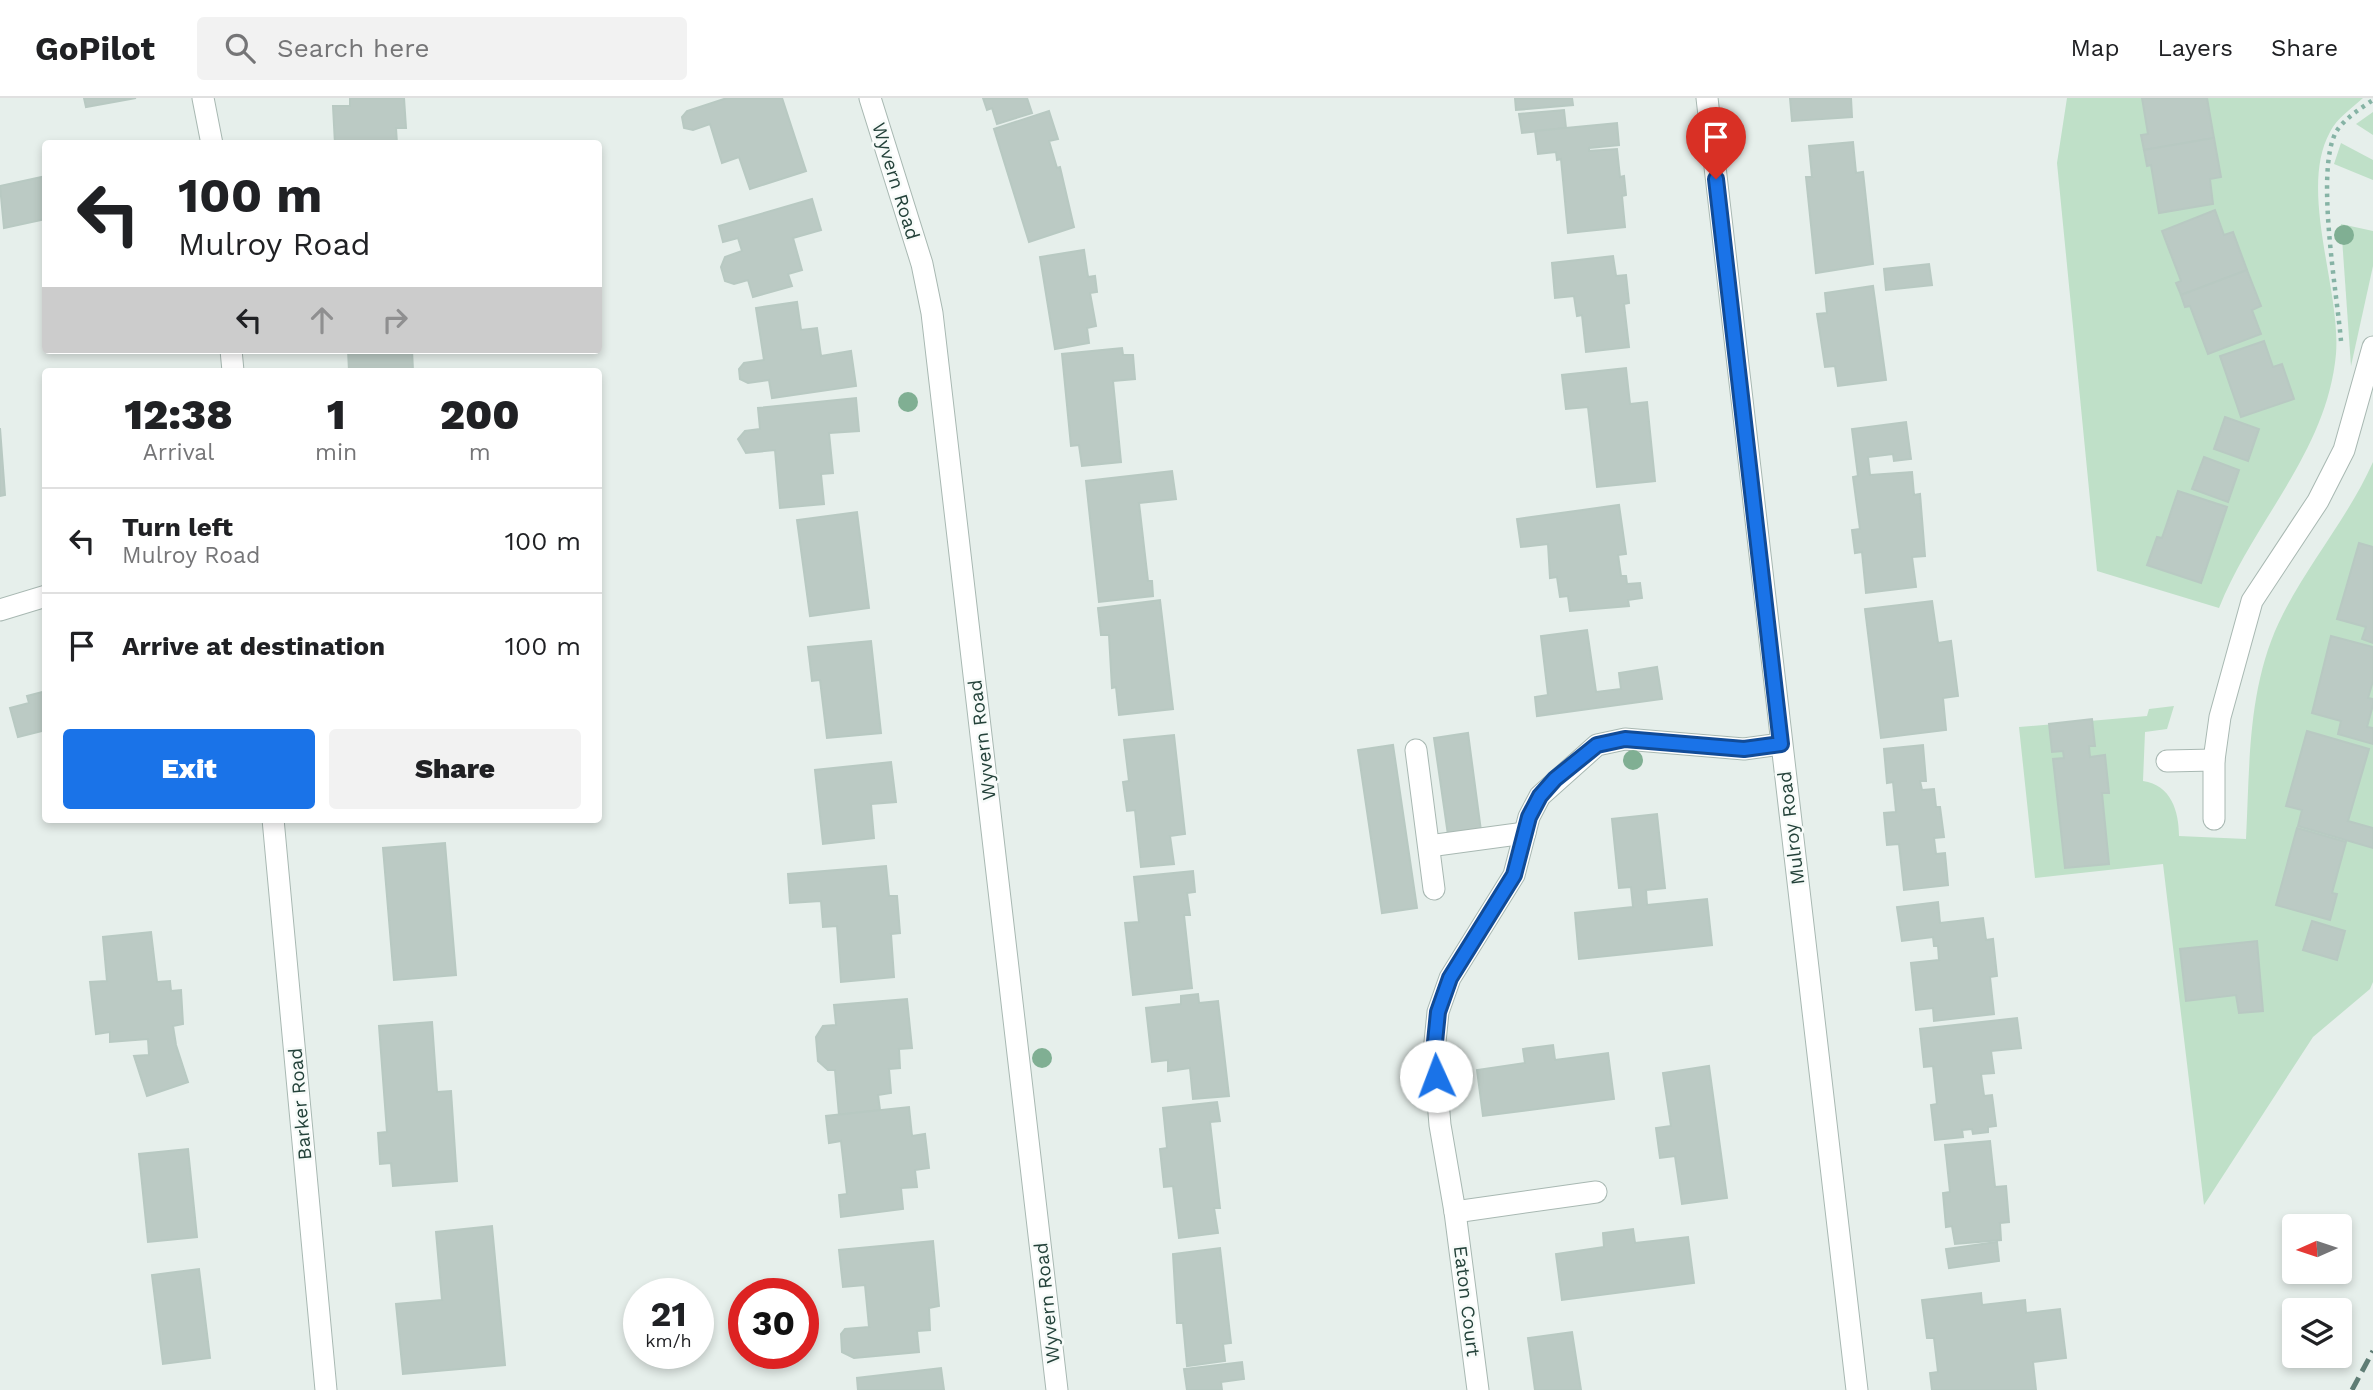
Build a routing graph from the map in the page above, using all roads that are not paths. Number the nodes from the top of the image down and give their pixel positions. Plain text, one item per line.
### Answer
1 (203, 98) edge
2 (870, 98) edge
3 (1707, 98) edge
4 (211, 140) edge
5 (2373, 346) edge
6 (42, 597) edge
7 (0, 610) edge
8 (1781, 744) junction
9 (1416, 750) dead end
10 (2214, 760) junction
11 (2167, 761) dead end
12 (2214, 819) dead end
13 (274, 823) edge
14 (1524, 833) junction
15 (1429, 846) junction
16 (1434, 889) dead end
17 (1596, 1192) dead end
18 (1455, 1212) junction
19 (326, 1390) edge
20 (1057, 1390) edge
21 (1478, 1390) edge
22 (1857, 1390) edge

1 - 4 street
2 - 20 street, Wyvern Road
3 - 8 street, Mulroy Road
5 - 10 street
6 - 7 street
8 - 14 street, Eaton Court
8 - 22 street, Mulroy Road
9 - 15 street
10 - 11 street
10 - 12 street
13 - 19 street, Barker Road
14 - 15 street
14 - 18 street, Eaton Court
15 - 16 street
17 - 18 street
18 - 21 street, Eaton Court

